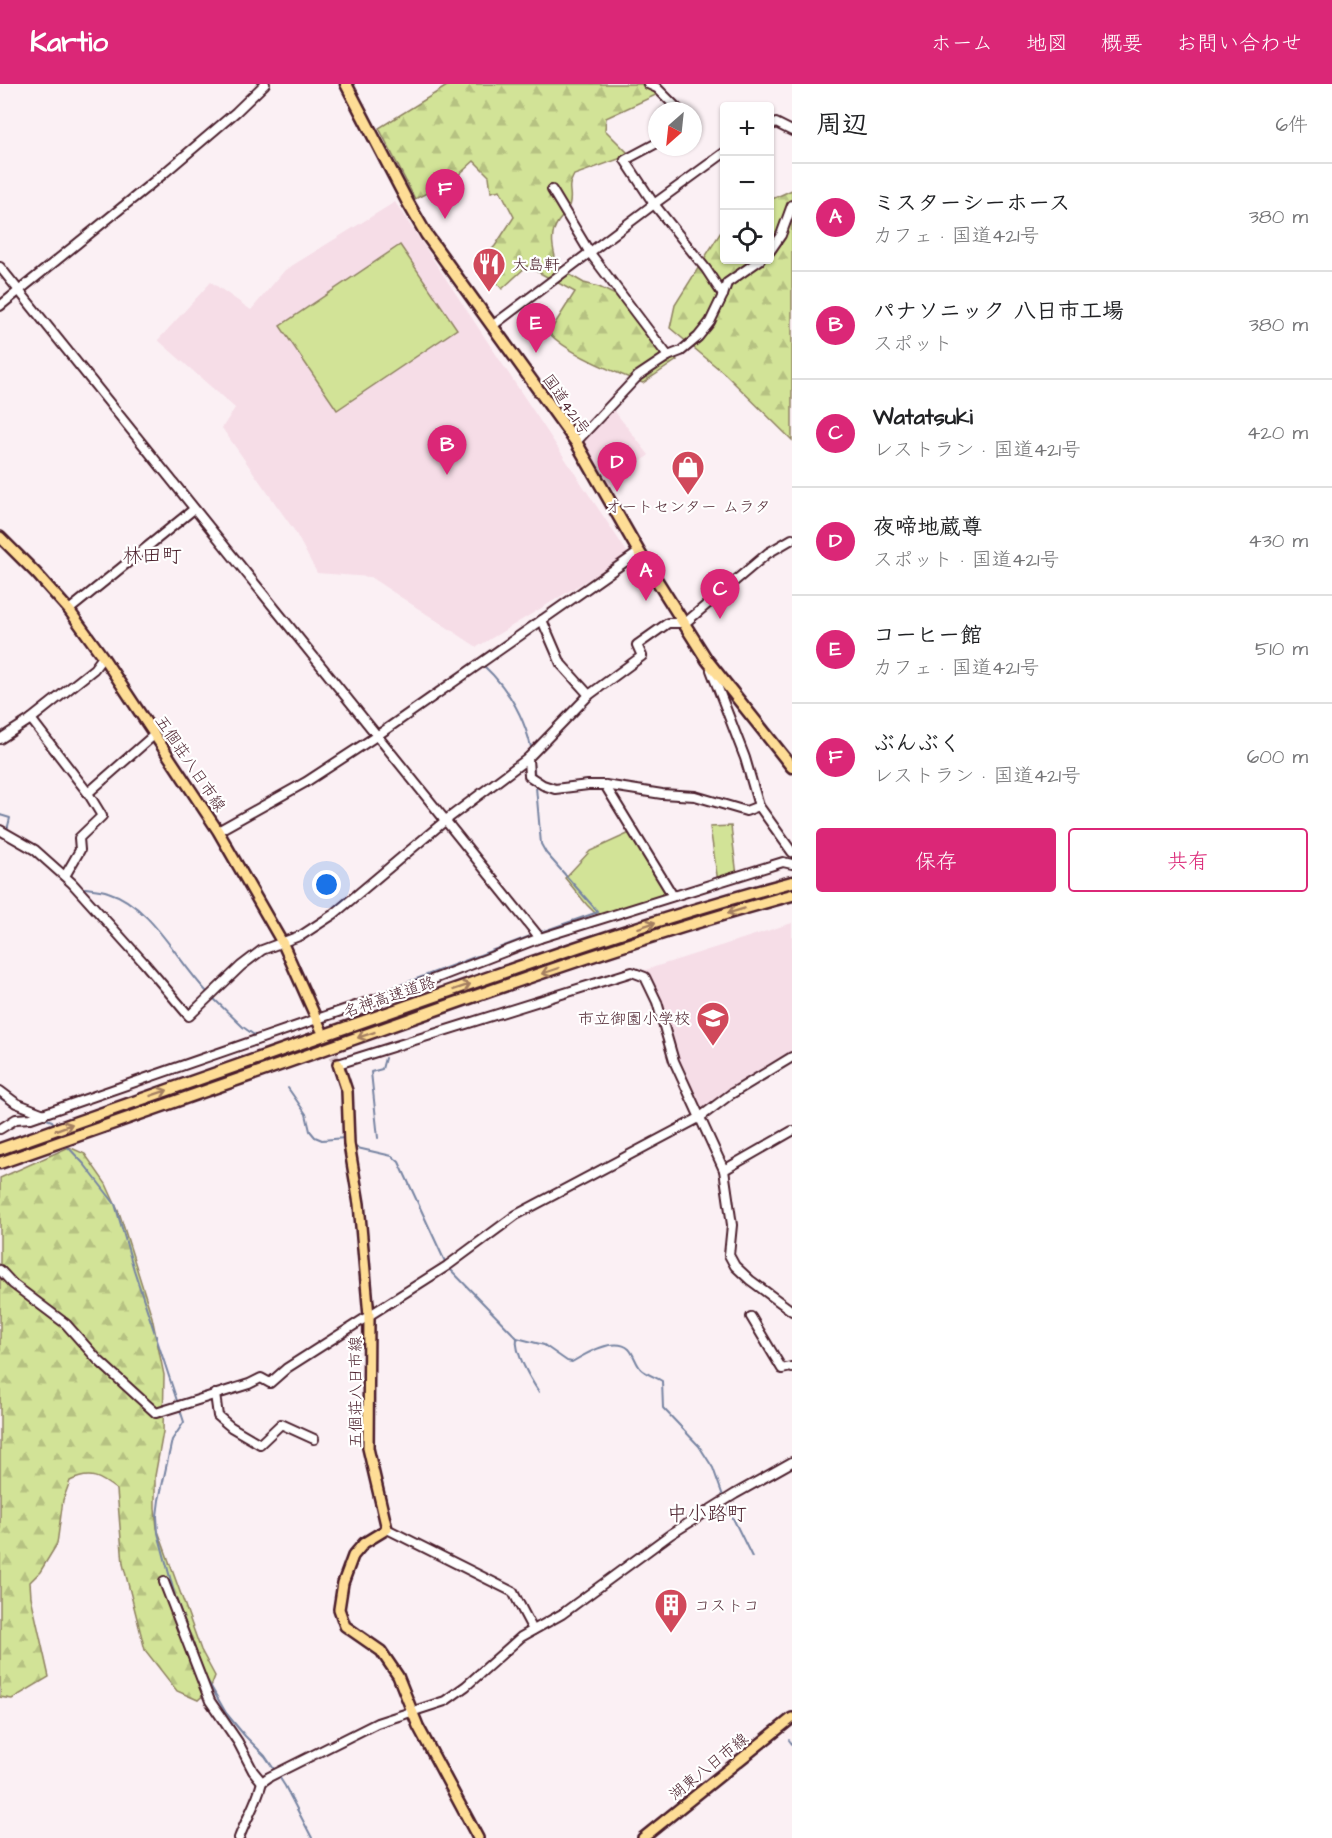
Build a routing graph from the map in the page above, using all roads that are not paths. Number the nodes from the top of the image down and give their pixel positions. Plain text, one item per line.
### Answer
1 (265, 84) edge
2 (345, 84) edge
3 (648, 84) edge
4 (671, 102) edge
5 (774, 124) edge
6 (792, 131) edge
7 (648, 148) edge
8 (720, 156) edge
9 (552, 190) dead end
10 (654, 204) junction
11 (792, 206) edge
12 (774, 245) edge
13 (590, 253) junction
14 (754, 264) edge
15 (0, 267) edge
16 (19, 291) junction
17 (723, 295) junction
18 (0, 306) edge
19 (492, 327) junction
20 (668, 356) junction
21 (576, 442) junction
22 (194, 508) junction
23 (0, 537) edge
24 (792, 539) edge
25 (639, 552) junction
26 (69, 610) junction
27 (542, 620) junction
28 (685, 623) junction
29 (103, 657) junction
30 (707, 660) junction
31 (589, 695) junction
32 (31, 719) junction
33 (154, 735) junction
34 (378, 735) junction
35 (0, 739) edge
36 (528, 758) junction
37 (792, 767) edge
38 (605, 786) junction
39 (88, 793) junction
40 (759, 806) junction
41 (446, 820) junction
42 (0, 830) edge
43 (218, 831) junction
44 (792, 852) edge
45 (792, 864) edge
46 (65, 876) junction
47 (792, 882) edge
48 (792, 895) edge
49 (673, 896) junction
50 (540, 938) junction
51 (283, 944) junction
52 (317, 1019) junction
53 (321, 1029) tunnel mouth
54 (792, 1057) edge
55 (338, 1064) joint
56 (0, 1091) edge
57 (42, 1114) junction
58 (699, 1118) junction
59 (0, 1129) edge
60 (792, 1131) edge
61 (0, 1149) edge
62 (0, 1162) edge
63 (724, 1170) junction
64 (0, 1270) edge
65 (792, 1311) edge
66 (369, 1316) junction
67 (751, 1317) dead end
68 (792, 1368) edge
69 (214, 1394) junction
70 (314, 1438) dead end
71 (792, 1462) edge
72 (387, 1529) junction
73 (164, 1582) dead end
74 (533, 1630) junction
75 (412, 1710) junction
76 (792, 1718) edge
77 (266, 1779) junction
78 (240, 1837) edge
79 (478, 1838) edge
80 (643, 1838) edge

1 - 16 street
2 - 19 highway, 国道421号
3 - 4 street
5 - 6 street
7 - 10 street
8 - 10 street
9 - 13 street
10 - 13 street
10 - 17 street
11 - 12 street
13 - 19 street
13 - 20 street
14 - 17 street
15 - 16 street
16 - 18 street
16 - 22 street
17 - 20 street
19 - 21 highway, 国道421号
20 - 21 street
21 - 25 highway, 国道421号
22 - 26 street
22 - 34 street
23 - 26 main road, 五個荘八日市線
24 - 28 street
25 - 27 street
25 - 28 highway, 国道421号
26 - 29 main road, 五個荘八日市線
27 - 31 street
27 - 34 street
28 - 30 highway, 国道421号
28 - 31 street
29 - 32 street
29 - 33 main road, 五個荘八日市線
30 - 37 highway, 国道421号
30 - 40 street
31 - 36 street
32 - 35 street
32 - 39 street
33 - 39 street
33 - 43 main road, 五個荘八日市線
34 - 41 street
34 - 43 street
36 - 38 street
36 - 41 street
38 - 40 street
38 - 49 street
39 - 46 street
40 - 44 street
41 - 50 street
41 - 51 street
42 - 46 street
43 - 51 main road, 五個荘八日市線
45 - 49 street
46 - 51 street
61 -> 47 highway, 名神高速道路
48 -> 62 highway, 名神高速道路
49 - 50 street
50 - 52 street
51 - 52 main road, 五個荘八日市線
52 - 53 main road, 五個荘八日市線
52 - 57 street
54 - 58 street
55 - 58 street
55 - 66 main road, 五個荘八日市線
56 - 57 street
57 - 59 street
58 - 63 street
58 - 66 street
60 - 63 street
63 - 65 street
64 - 69 street
66 - 69 street
66 - 72 main road, 五個荘八日市線
67 - 68 street
69 - 70 street
71 - 74 street
72 - 74 street
72 - 75 main road
73 - 77 street
74 - 75 street
75 - 77 street
75 - 79 main road
76 - 80 main road, 湖東八日市線
77 - 78 street

